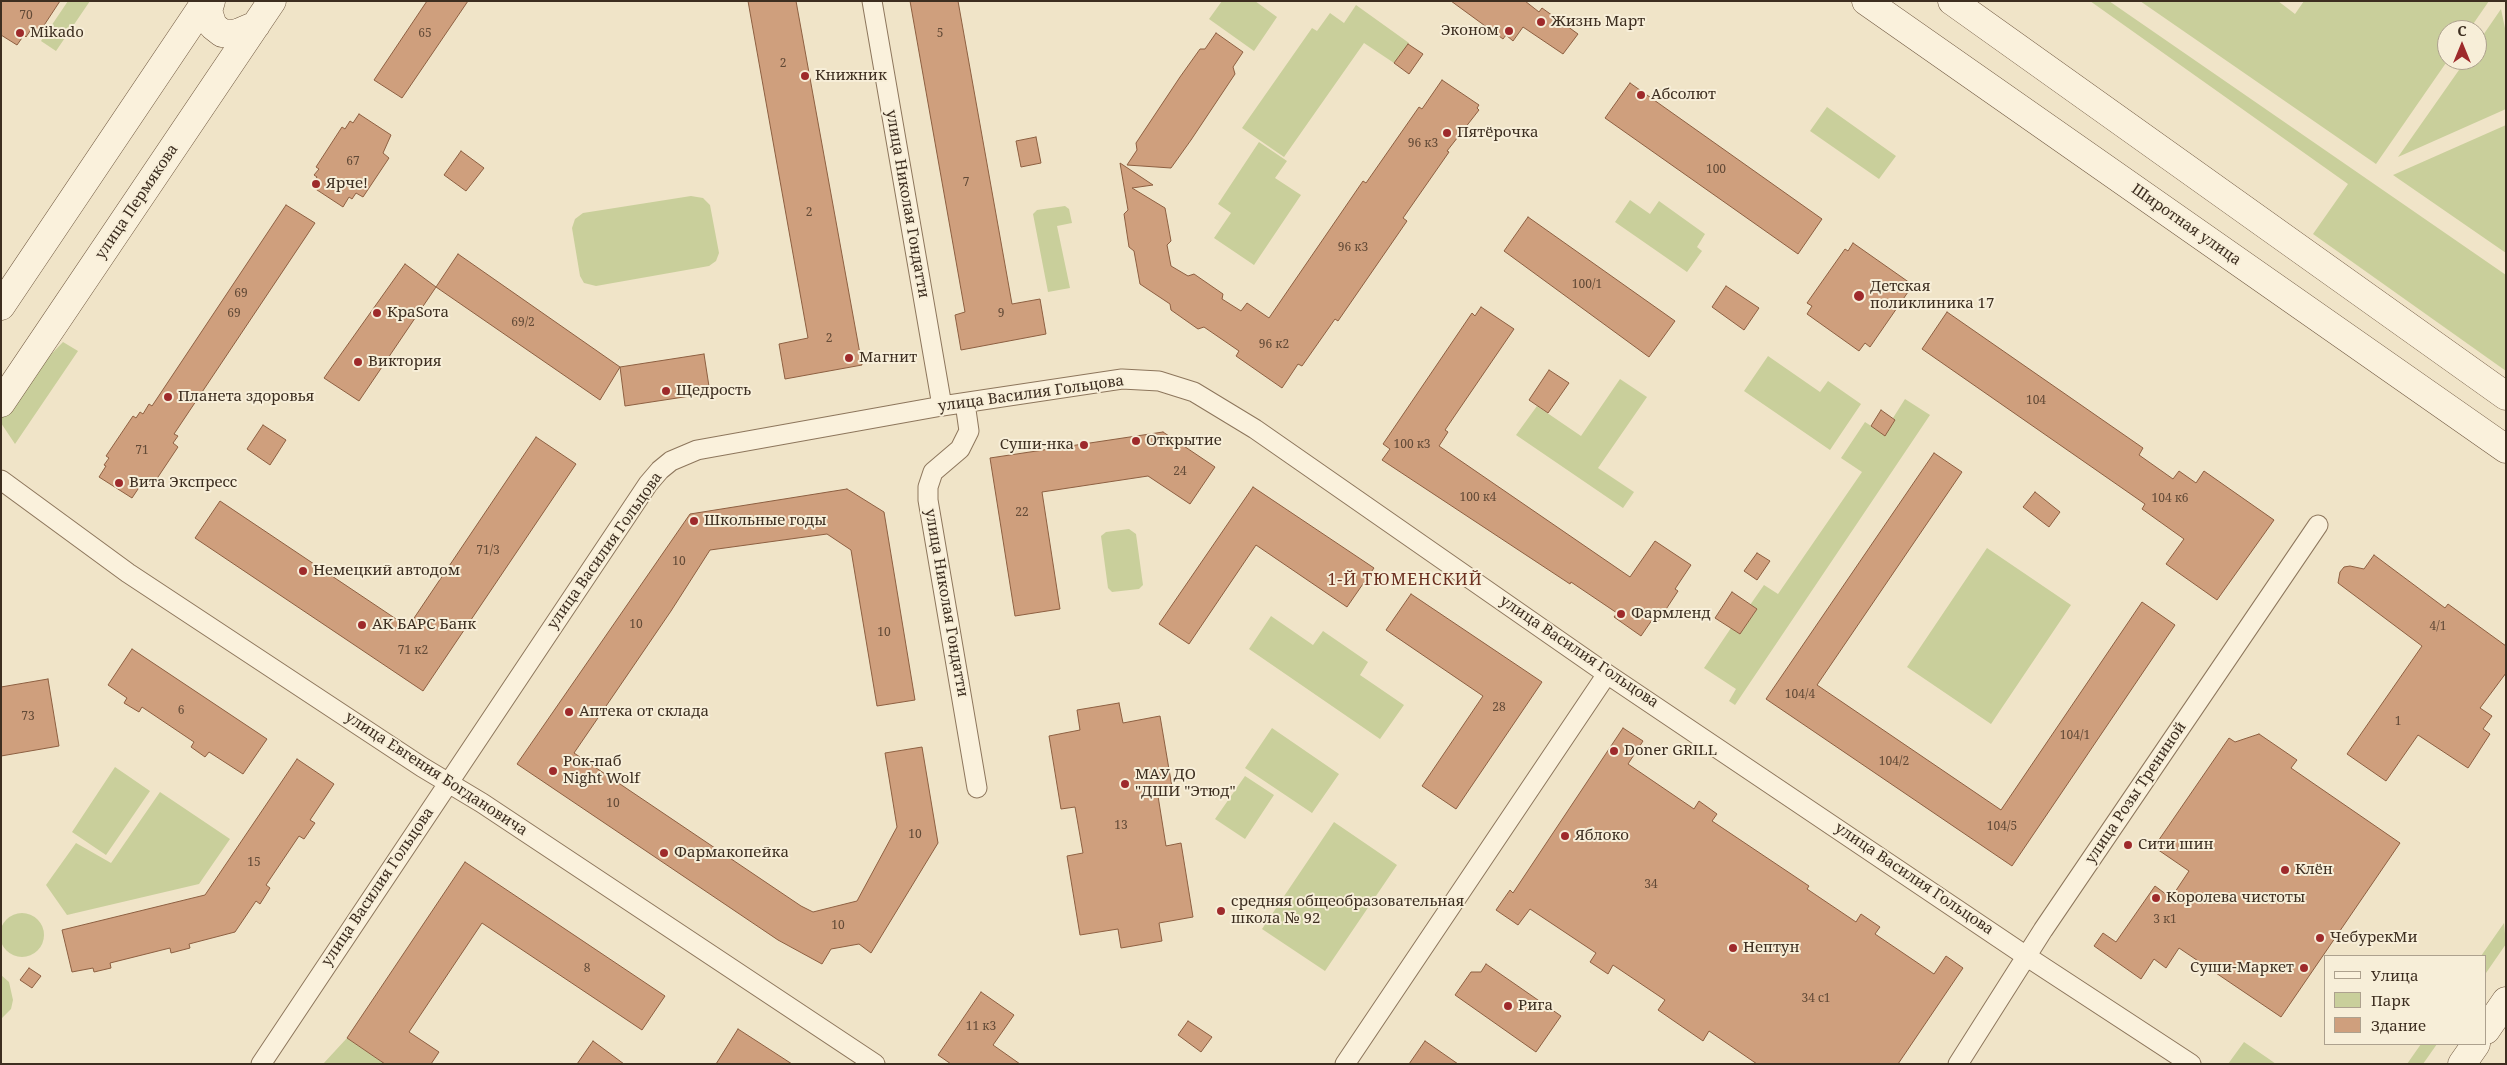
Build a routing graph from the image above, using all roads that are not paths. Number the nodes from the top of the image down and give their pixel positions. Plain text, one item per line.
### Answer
1 (206, 1) edge
2 (211, 1) edge
3 (272, 1) edge
4 (872, 1) edge
5 (1866, 1) edge
6 (1952, 1) edge
7 (256, 25) junction
8 (176, 46) junction
9 (223, 74) junction
10 (1, 306) edge
11 (2506, 396) edge
12 (1, 402) edge
13 (964, 403) junction
14 (942, 406) junction
15 (2506, 449) edge
16 (1, 480) edge
17 (2318, 525) dead end
18 (1608, 674) junction
19 (447, 783) junction
20 (977, 788) dead end
21 (2026, 956) junction
22 (2506, 1000) edge
23 (2487, 1028) edge
24 (2475, 1045) edge
25 (261, 1064) edge
26 (875, 1064) edge
27 (1345, 1064) edge
28 (1958, 1064) edge
29 (2191, 1064) edge
30 (2462, 1064) edge

1 - 8 main road
2 - 7 main road
3 - 7 main road, улица Пермякова
4 - 14 street, улица Николая Гондатти
5 - 15 main road, Широтная улица
6 - 11 main road
7 - 9 main road, улица Пермякова
8 - 9 main road
8 - 10 main road
9 - 12 main road, улица Пермякова
13 - 14 street, улица Василия Гольцова
13 - 18 street, улица Василия Гольцова
13 - 20 street, улица Николая Гондатти
14 - 19 street, улица Василия Гольцова
16 - 19 street, улица Евгения Богдановича
17 - 21 street, улица Розы Трениной
18 - 21 street, улица Василия Гольцова
18 - 27 street
19 - 25 street, улица Василия Гольцова
19 - 26 street, улица Евгения Богдановича
21 - 28 street, улица Розы Трениной
21 - 29 street, улица Василия Гольцова
22 - 23 main road
24 - 30 main road

